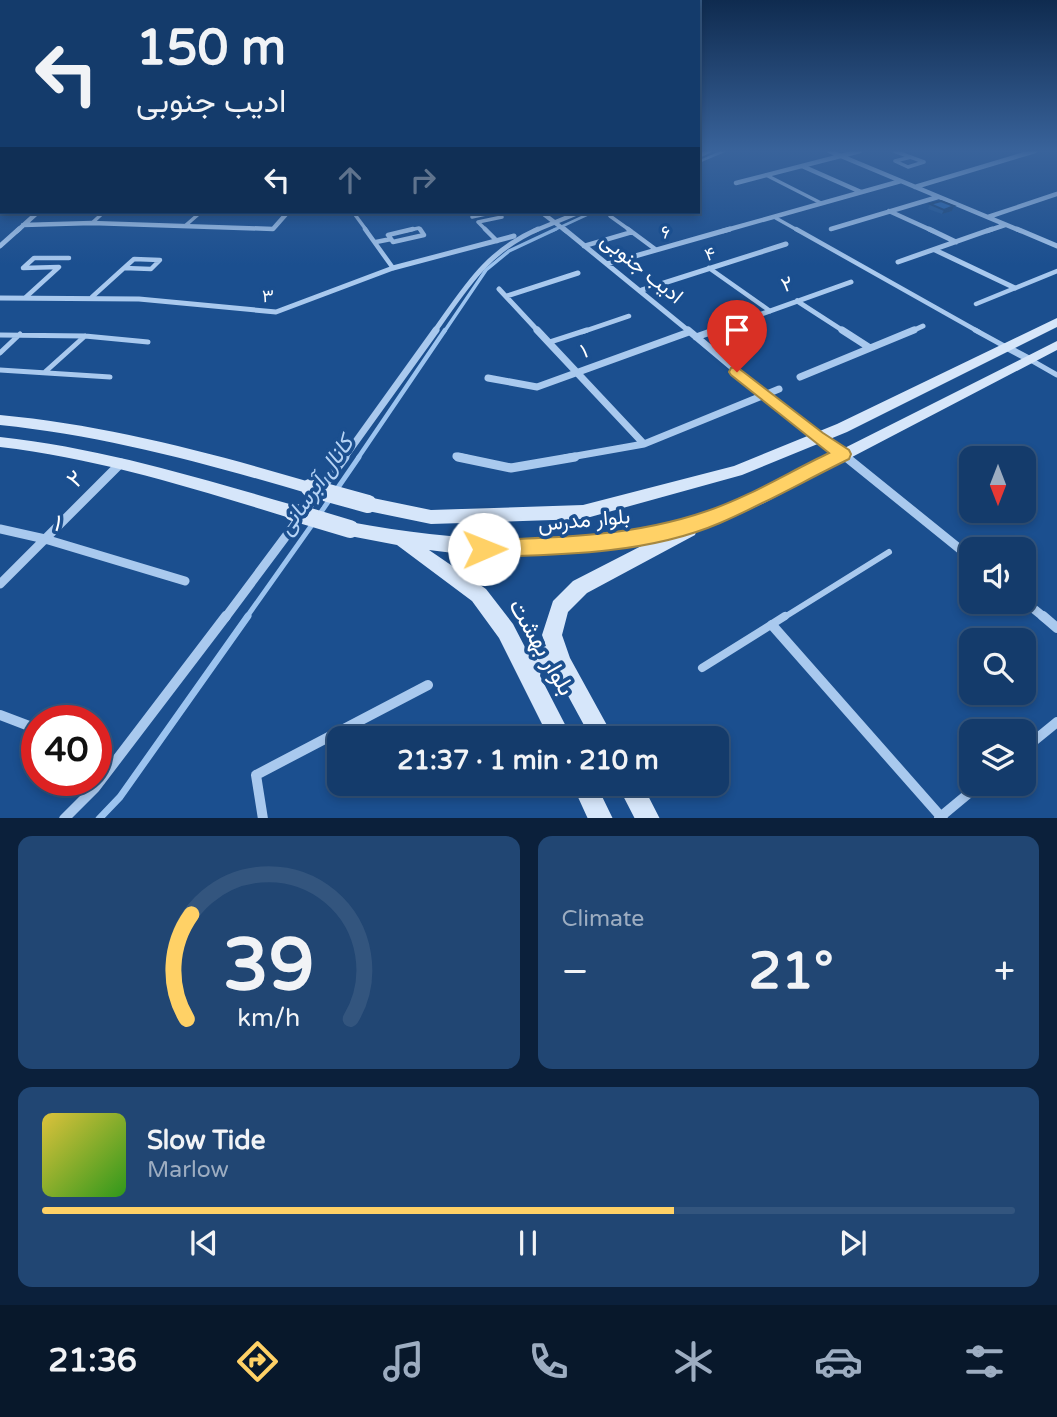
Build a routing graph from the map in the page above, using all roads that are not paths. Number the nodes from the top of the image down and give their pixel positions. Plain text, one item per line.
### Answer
1 (793, 189) edge
2 (854, 189) edge
3 (871, 189) edge
4 (921, 189) edge
5 (861, 192) junction
6 (1057, 194) edge
7 (938, 196) junction
8 (821, 203) junction
9 (888, 211) junction
10 (36, 214) edge
11 (102, 214) edge
12 (199, 214) edge
13 (286, 214) edge
14 (355, 214) edge
15 (486, 214) edge
16 (498, 214) edge
17 (543, 214) edge
18 (576, 214) edge
19 (610, 216) dead end
20 (774, 217) junction
21 (988, 217) junction
22 (478, 222) junction
23 (92, 223) junction
24 (555, 224) junction
25 (23, 225) junction
26 (186, 225) junction
27 (1006, 225) junction
28 (831, 229) dead end
29 (632, 232) junction
30 (524, 233) junction
31 (391, 239) junction
32 (497, 241) junction
33 (376, 242) junction
34 (957, 242) junction
35 (786, 244) dead end
36 (0, 246) edge
37 (584, 246) junction
38 (1057, 246) edge
39 (655, 249) junction
40 (935, 250) junction
41 (898, 262) dead end
42 (607, 264) junction
43 (59, 267) junction
44 (124, 268) junction
45 (393, 268) junction
46 (709, 268) junction
47 (1057, 271) edge
48 (578, 273) dead end
49 (851, 282) dead end
50 (1015, 288) junction
51 (499, 289) dead end
52 (642, 290) junction
53 (507, 296) junction
54 (26, 297) junction
55 (0, 298) edge
56 (92, 298) junction
57 (797, 301) junction
58 (976, 304) dead end
59 (770, 311) junction
60 (629, 316) dead end
61 (1057, 322) edge
62 (923, 326) dead end
63 (688, 332) junction
64 (20, 334) junction
65 (0, 335) edge
66 (85, 335) junction
67 (696, 337) junction
68 (148, 342) dead end
69 (550, 342) junction
70 (1057, 345) edge
71 (1006, 347) junction
72 (870, 348) junction
73 (0, 353) edge
74 (1029, 359) junction
75 (0, 370) edge
76 (45, 372) junction
77 (577, 372) junction
78 (1057, 375) edge
79 (110, 377) dead end
80 (800, 377) dead end
81 (488, 378) dead end
82 (779, 389) dead end
83 (0, 419) edge
84 (817, 438) junction
85 (0, 442) edge
86 (644, 444) junction
87 (843, 454) junction
88 (456, 456) dead end
89 (121, 463) junction
90 (713, 517) junction
91 (0, 529) edge
92 (45, 539) junction
93 (400, 540) junction
94 (959, 548) edge
95 (889, 552) dead end
96 (185, 581) dead end
97 (0, 584) edge
98 (1036, 611) edge
99 (772, 625) junction
100 (1057, 628) edge
101 (561, 663) junction
102 (702, 668) dead end
103 (530, 678) junction
104 (428, 685) dead end
105 (0, 715) edge
106 (1057, 722) edge
107 (21, 723) edge
108 (555, 726) edge
109 (596, 726) edge
110 (1036, 739) edge
111 (590, 796) edge
112 (636, 796) edge
113 (966, 796) edge
114 (64, 818) edge
115 (263, 818) edge
116 (601, 818) edge
117 (648, 818) edge
118 (941, 818) edge

1 - 8 lane
2 - 5 street
3 - 5 street, ۶
4 - 7 street
5 - 8 street, ۶
6 - 21 street
7 - 9 street
7 - 21 street
8 - 20 street, ۶
9 - 28 street
9 - 34 street
10 - 25 street
11 - 23 lane
12 - 26 lane
13 - 26 street
14 - 33 lane
15 - 22 lane
16 - 22 lane
17 - 24 street
18 - 24 street, ۳
19 - 29 lane
20 - 39 street, ۶
20 - 71 lane
21 - 27 street
22 - 32 lane
23 - 25 street
23 - 26 street
24 - 30 street, ۳
24 - 37 street, ادیب جنوبی
25 - 36 street
27 - 34 street
27 - 38 street
29 - 37 lane
29 - 39 lane
30 - 32 street, ۳
30 - 114 street
31 - 31 lane
31 - 33 lane
32 - 45 street, ۳
33 - 45 lane
34 - 40 street
35 - 46 street, ۴
37 - 42 street, ادیب جنوبی
39 - 42 street, ۶
40 - 41 street
40 - 50 street
42 - 52 street, ادیب جنوبی
43 - 43 lane
43 - 54 lane
44 - 44 lane
44 - 56 lane
45 - 56 street, ۳
46 - 52 street, ۴
46 - 59 lane
47 - 50 lane
48 - 53 street
49 - 57 street, ۲
50 - 58 lane
51 - 53 street
52 - 63 street, ادیب جنوبی
53 - 69 street
54 - 55 street, ۳
54 - 56 street, ۳
57 - 59 street, ۲
57 - 72 street
59 - 67 street, ۲
60 - 69 lane
61 - 71 street, بلوار مدرس
62 - 72 street
63 - 67 street, ادیب جنوبی
63 - 77 street, ۱
64 - 65 lane
64 - 66 lane
64 - 73 lane
66 - 68 lane
66 - 76 lane
67 - 84 street, ادیب جنوبی
69 - 77 street
70 - 74 street, بلوار مدرس
71 - 74 street
71 - 84 street, بلوار مدرس
72 - 80 street
74 - 78 lane
74 - 87 street, بلوار مدرس
75 - 76 lane
76 - 79 lane
77 - 81 street, ۱
77 - 86 street
82 - 86 street
83 - 84 street, بلوار مدرس, bridge
84 - 87 street, ادیب جنوبی
85 - 89 street, بلوار مدرس
86 - 88 street
87 - 90 street, بلوار مدرس
87 - 94 street
89 - 92 street, ۲
89 - 93 street, بلوار مدرس, bridge
90 - 93 street, بلوار مدرس
90 - 101 street, بلوار بهشت
91 - 92 street, ۱
92 - 96 street, ۱
92 - 97 street, ۲
93 - 103 street, بلوار بهشت
95 - 99 lane
98 - 100 street
99 - 102 lane
99 - 118 street
101 - 103 street
101 - 109 street, بلوار بهشت
103 - 108 street, بلوار بهشت
104 - 115 street
105 - 107 street
106 - 110 street
111 - 116 street
112 - 117 street
113 - 118 street

